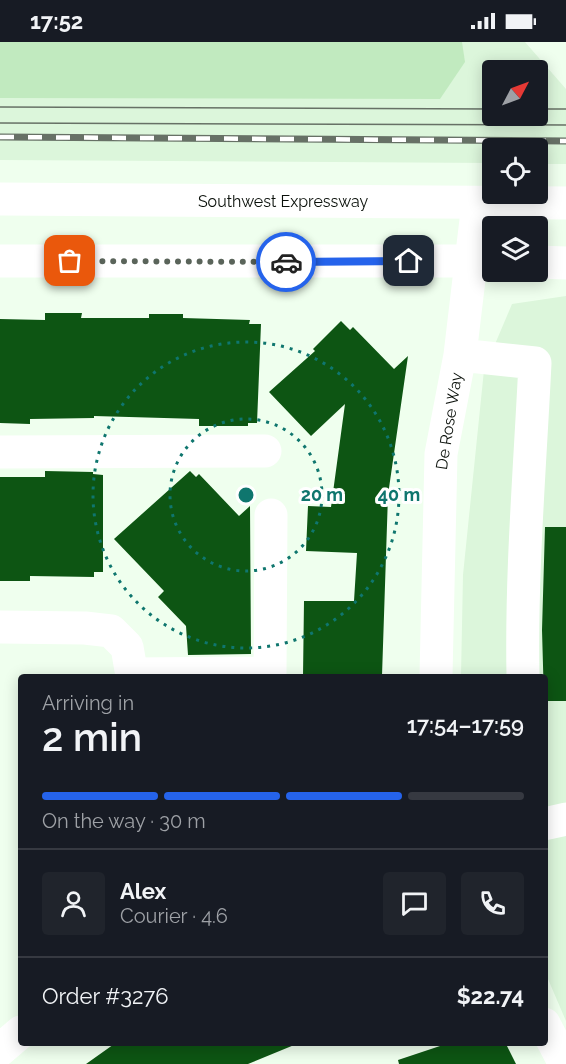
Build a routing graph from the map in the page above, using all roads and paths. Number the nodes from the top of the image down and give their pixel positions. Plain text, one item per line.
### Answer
1 (0, 199) edge
2 (478, 203) junction
3 (566, 203) edge
4 (0, 261) edge
5 (482, 261) edge
6 (548, 262) edge
7 (566, 263) edge
8 (460, 355) junction
9 (265, 451) dead end
10 (0, 452) edge
11 (271, 515) dead end
12 (0, 627) edge
13 (132, 674) edge
14 (201, 674) edge
15 (436, 674) edge
16 (523, 674) edge
17 (566, 819) edge
18 (548, 823) edge
19 (548, 1032) edge
20 (18, 1035) edge
21 (0, 1050) edge
22 (565, 1064) edge

1 - 2 main road, Southwest Expressway
2 - 3 main road, Southwest Expressway
2 - 5 main road, De Rose Way
4 - 5 main road
5 - 8 main road, De Rose Way
6 - 7 main road
8 - 15 main road, De Rose Way
8 - 16 main road
9 - 10 main road
11 - 14 main road
12 - 13 main road
17 - 18 main road
19 - 22 main road
20 - 21 main road

